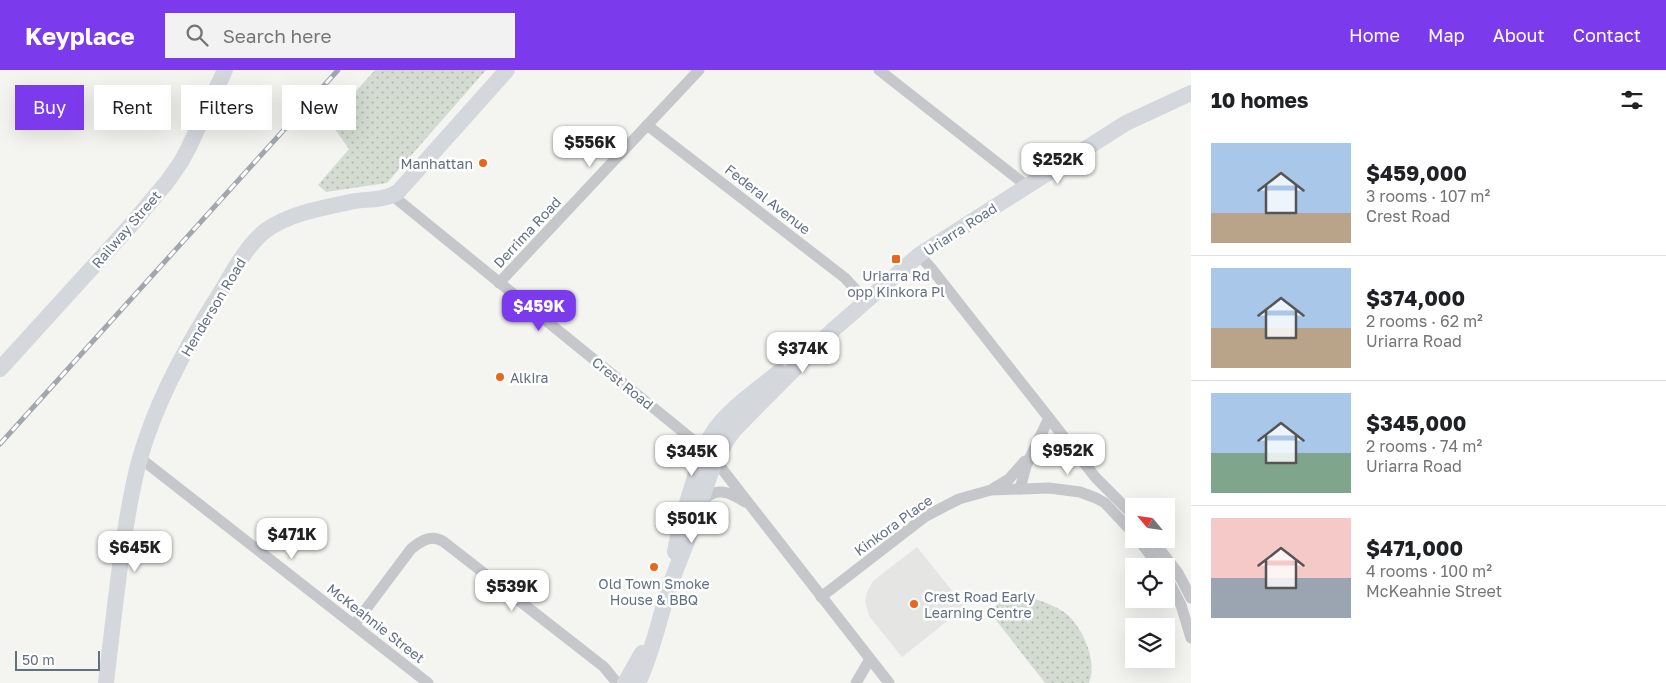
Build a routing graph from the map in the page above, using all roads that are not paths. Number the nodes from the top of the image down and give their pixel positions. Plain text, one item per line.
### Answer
1 (507, 70) edge
2 (699, 70) edge
3 (879, 70) edge
4 (222, 71) edge
5 (1191, 93) edge
6 (1191, 102) edge
7 (1149, 112) junction
8 (647, 125) junction
9 (1027, 186) junction
10 (393, 196) junction
11 (919, 255) junction
12 (499, 283) junction
13 (866, 301) junction
14 (0, 369) edge
15 (1049, 418) junction
16 (1032, 452) junction
17 (710, 454) junction
18 (140, 458) junction
19 (1096, 478) junction
20 (1020, 489) junction
21 (991, 490) junction
22 (1105, 503) junction
23 (749, 505) junction
24 (700, 506) junction
25 (1125, 507) edge
26 (1125, 524) edge
27 (1145, 548) edge
28 (1159, 548) edge
29 (1153, 558) edge
30 (669, 589) junction
31 (1175, 593) edge
32 (821, 597) junction
33 (1191, 598) edge
34 (658, 624) junction
35 (354, 625) junction
36 (1191, 638) edge
37 (870, 659) junction
38 (637, 661) junction
39 (604, 666) junction
40 (106, 683) edge
41 (428, 683) edge
42 (617, 683) edge
43 (624, 683) edge
44 (638, 683) edge
45 (856, 683) edge
46 (889, 683) edge

1 - 10 main road
2 - 8 street, Derrima Road
3 - 9 street
4 - 14 main road, Railway Street
5 - 7 main road, Uriarra Road
6 - 7 main road, Uriarra Road
7 - 9 main road, Uriarra Road
8 - 12 street, Derrima Road
8 - 13 street, Federal Avenue
9 - 11 main road, Uriarra Road
10 - 12 street, Crest Road
10 - 18 main road, Henderson Road
11 - 13 main road, Uriarra Road
11 - 15 street, Kinkora Place
12 - 17 street, Crest Road
13 - 17 main road, Uriarra Road
15 - 16 street
15 - 19 street, Kinkora Place
16 - 20 street
16 - 21 street
17 - 23 street, Crest Road
17 - 24 main road, Uriarra Road
17 - 30 main road, Uriarra Road
18 - 35 street, McKeahnie Street
18 - 40 main road, Henderson Road
19 - 22 street, Kinkora Place
19 - 25 street, Kinkora Place
20 - 21 street, Kinkora Place
20 - 22 street, Kinkora Place
21 - 32 street, Kinkora Place
22 - 26 street, Kinkora Place
23 - 24 street, Crest Road
23 - 32 street, Crest Road
24 - 30 main road, Uriarra Road
27 - 29 street
28 - 33 street
30 - 34 main road, Uriarra Road
31 - 36 street
32 - 37 street, Crest Road
34 - 38 main road, Uriarra Road
34 - 44 main road, Uriarra Road
35 - 39 street
35 - 41 street, McKeahnie Street
37 - 45 street
37 - 46 street, Crest Road
38 - 39 street
38 - 43 main road, Uriarra Road
39 - 42 street

